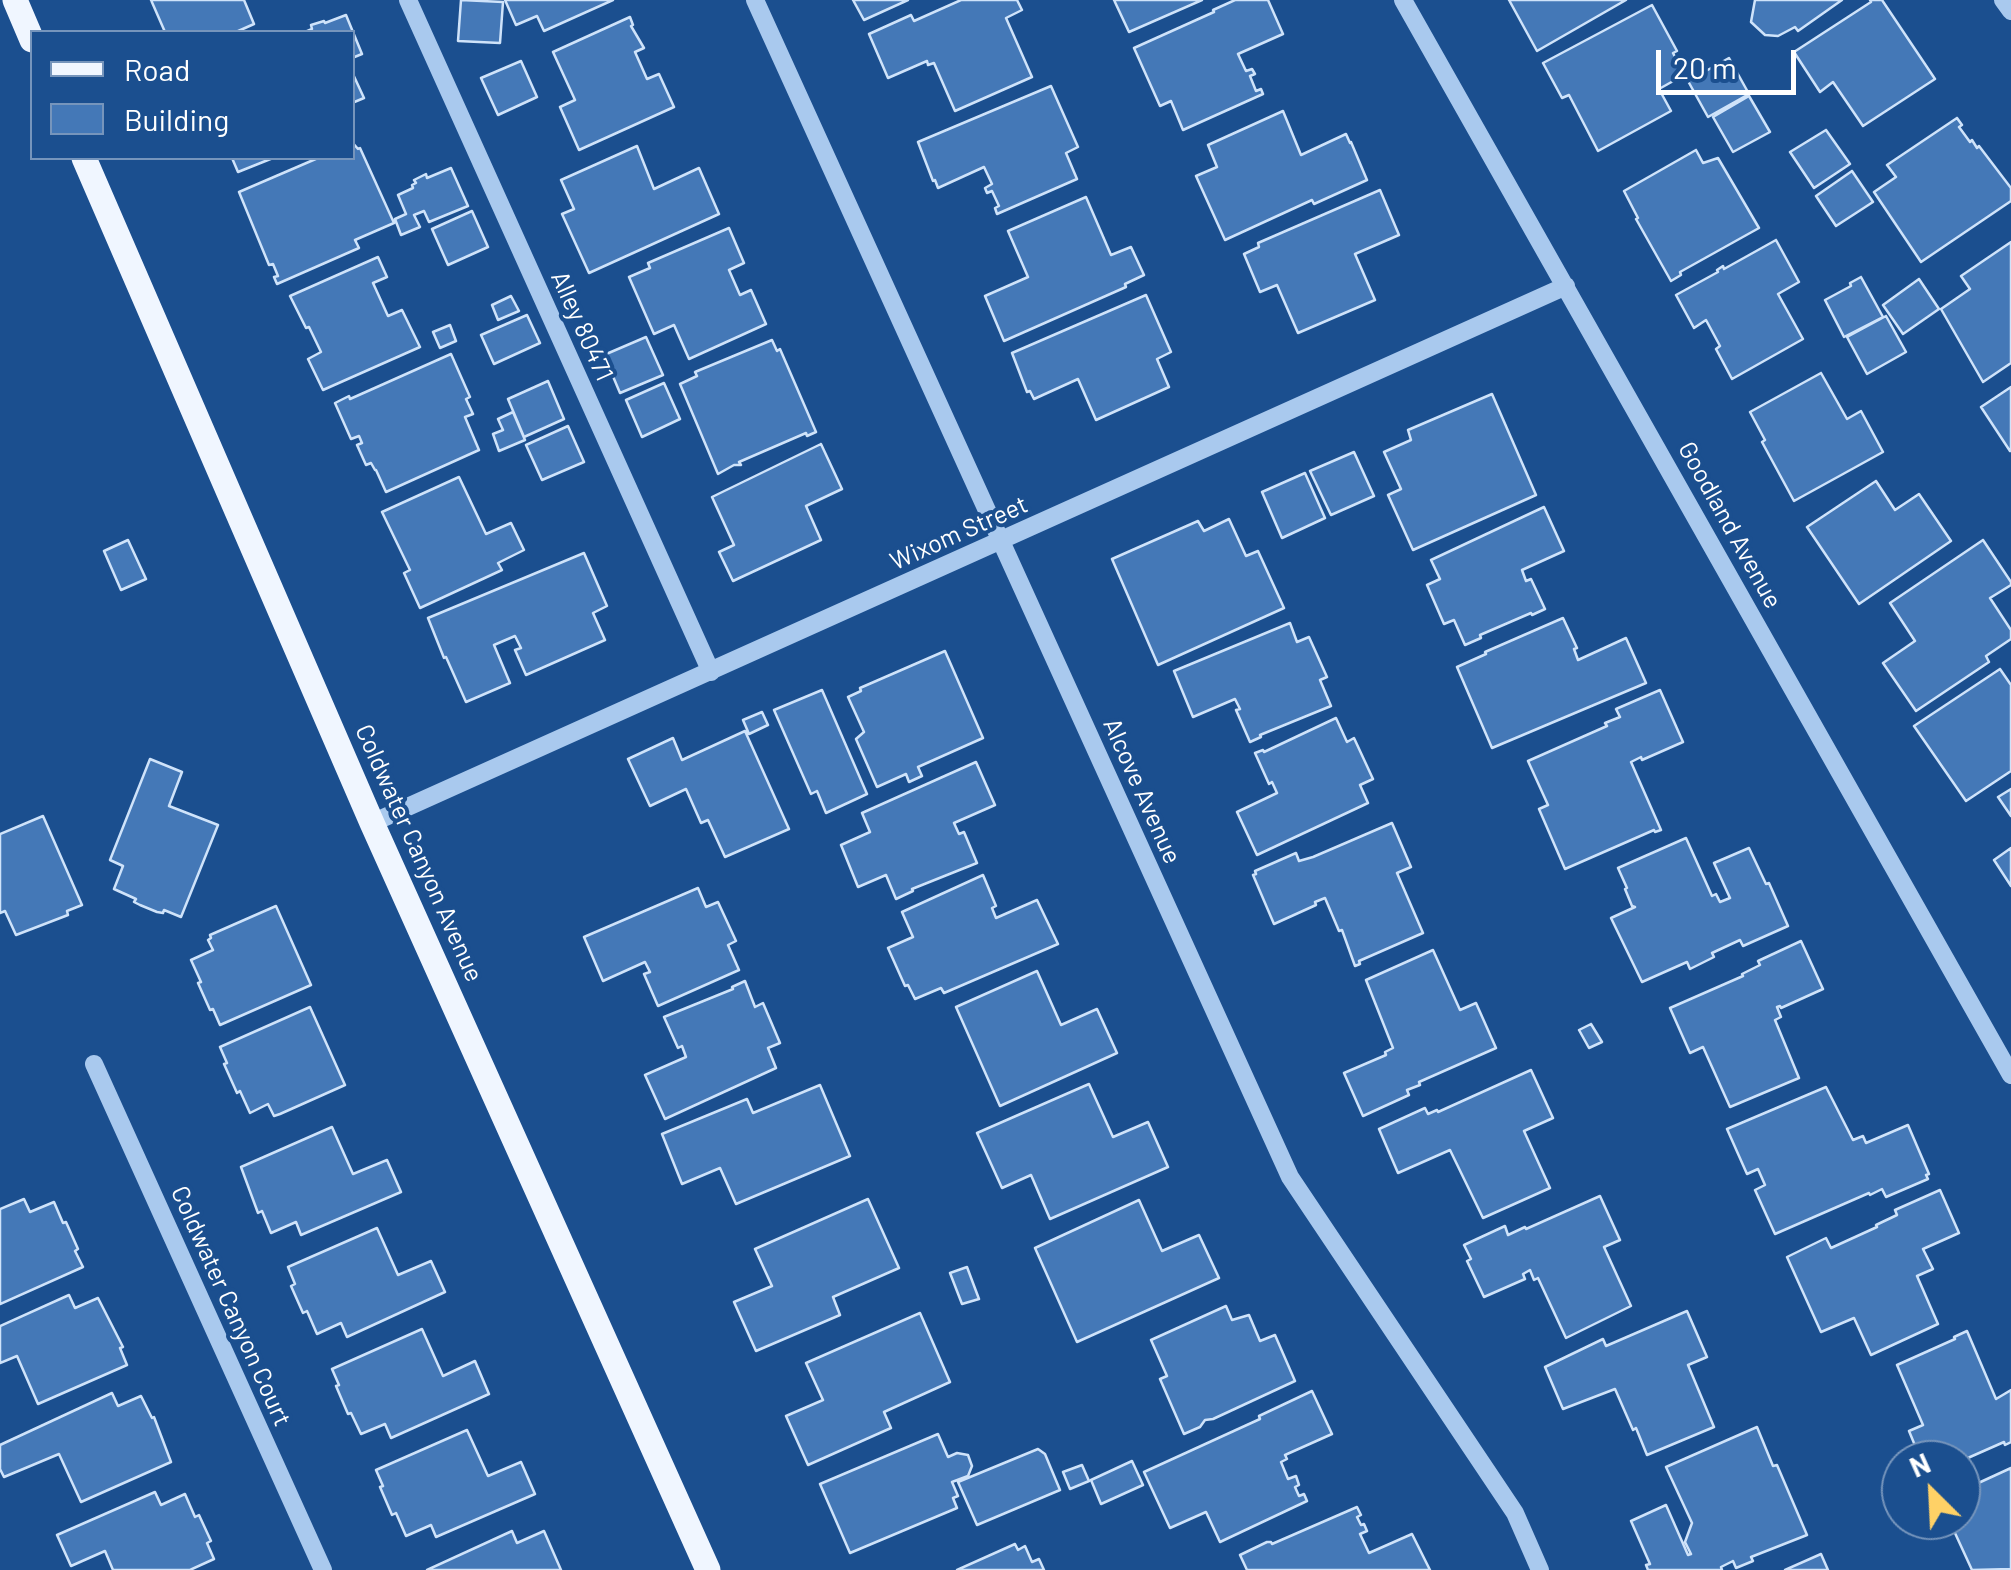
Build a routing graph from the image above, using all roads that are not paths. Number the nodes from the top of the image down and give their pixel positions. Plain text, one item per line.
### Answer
1 (15, 0) edge
2 (408, 0) edge
3 (756, 0) edge
4 (1402, 0) edge
5 (2003, 0) edge
6 (2011, 12) edge
7 (30, 35) edge
8 (85, 160) edge
9 (1566, 286) junction
10 (1001, 542) junction
11 (710, 672) junction
12 (372, 823) junction
13 (94, 1064) dead end
14 (2011, 1075) edge
15 (322, 1570) edge
16 (708, 1570) edge
17 (1540, 1570) edge

1 - 7 main road
2 - 11 street, Alley 80471
3 - 10 street, Alcove Avenue
4 - 9 street, Goodland Avenue
5 - 6 street
8 - 12 main road, Coldwater Canyon Avenue
9 - 10 street, Wixom Street
9 - 14 street, Goodland Avenue
10 - 11 street, Wixom Street
10 - 17 street, Alcove Avenue
11 - 12 street, Wixom Street
12 - 16 main road, Coldwater Canyon Avenue
13 - 15 street, Coldwater Canyon Court

